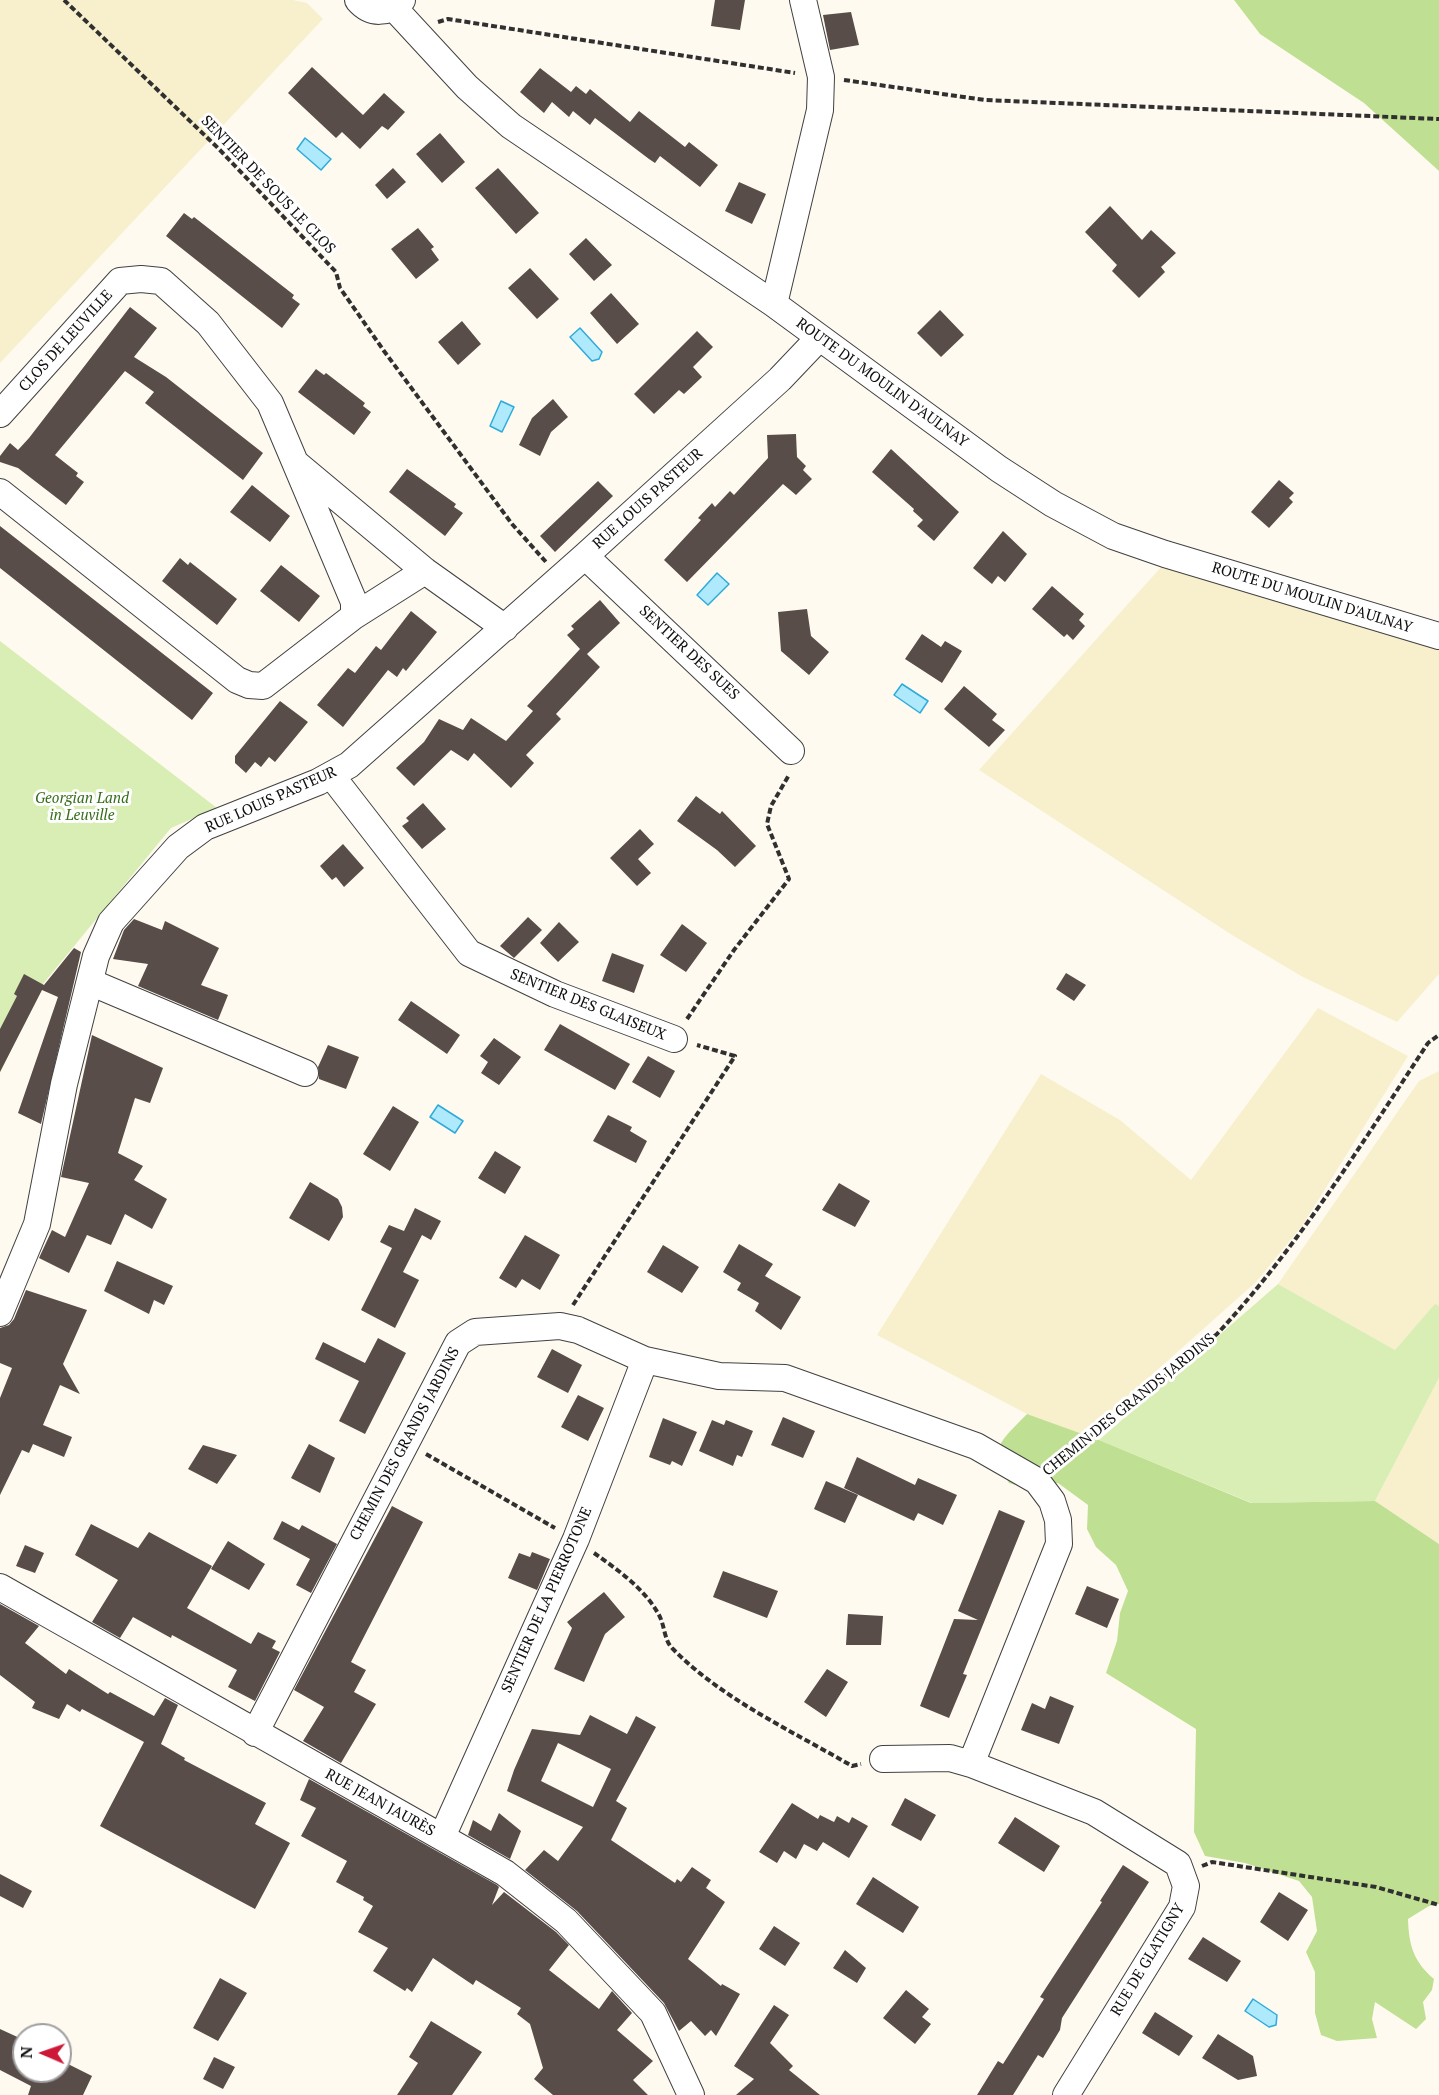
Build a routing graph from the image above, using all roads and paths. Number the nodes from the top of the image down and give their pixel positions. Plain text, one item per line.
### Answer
1 (64, 0) edge
2 (358, 0) edge
3 (803, 0) edge
4 (398, 4) edge
5 (414, 29) junction
6 (821, 77) junction
7 (1439, 119) edge
8 (774, 304) junction
9 (819, 338) junction
10 (0, 414) edge
11 (295, 463) junction
12 (0, 492) edge
13 (585, 556) junction
14 (425, 571) junction
15 (560, 579) junction
16 (354, 616) junction
17 (505, 628) junction
18 (1439, 636) edge
19 (791, 751) joint
20 (331, 775) junction
21 (90, 982) junction
22 (1439, 1035) edge
23 (674, 1039) junction
24 (305, 1073) dead end
25 (0, 1313) edge
26 (560, 1326) junction
27 (645, 1360) junction
28 (405, 1441) junction
29 (1037, 1481) junction
30 (576, 1539) junction
31 (0, 1587) edge
32 (255, 1732) junction
33 (883, 1759) joint
34 (971, 1764) junction
35 (442, 1837) junction
36 (1184, 1874) junction
37 (1439, 1905) edge
38 (691, 2095) edge
39 (1066, 2095) edge

1 - 15 path, SENTIER DE SOUS LE CLOS
2 - 4 street
3 - 6 street
4 - 5 street, ROUTE DU MOULIN D'AULNAY
5 - 6 path
5 - 8 street, ROUTE DU MOULIN D'AULNAY
6 - 7 path
6 - 8 street
8 - 9 street, ROUTE DU MOULIN D'AULNAY
9 - 13 street, RUE LOUIS PASTEUR
9 - 18 street, ROUTE DU MOULIN D'AULNAY
10 - 11 street, CLOS DE LEUVILLE
11 - 14 street, CLOS DE LEUVILLE
11 - 16 street, CLOS DE LEUVILLE
12 - 16 street
13 - 15 street, RUE LOUIS PASTEUR
13 - 19 street, SENTIER DES SUES
14 - 16 street
14 - 17 street, CLOS DE LEUVILLE
15 - 17 street, RUE LOUIS PASTEUR
17 - 20 street, RUE LOUIS PASTEUR
19 - 23 path, SENTIER DES GLAISEUX
20 - 21 street, RUE LOUIS PASTEUR
20 - 23 street, SENTIER DES GLAISEUX
21 - 24 street
21 - 25 street, RUE LOUIS PASTEUR
22 - 29 path, CHEMIN DES GRANDS JARDINS
23 - 26 path
26 - 27 street, CHEMIN DES GRANDS JARDINS
26 - 28 street, CHEMIN DES GRANDS JARDINS
27 - 29 street, CHEMIN DES GRANDS JARDINS
27 - 30 street, SENTIER DE LA PIERROTONE
28 - 30 path
28 - 32 street, CHEMIN DES GRANDS JARDINS
29 - 34 street
30 - 33 path
30 - 35 street, SENTIER DE LA PIERROTONE
31 - 32 street, RUE JEAN JAURÈS
32 - 35 street, RUE JEAN JAURÈS
33 - 34 street
34 - 36 street
35 - 38 street, RUE JEAN JAURÈS
36 - 37 path
36 - 39 street, RUE DE GLATIGNY

